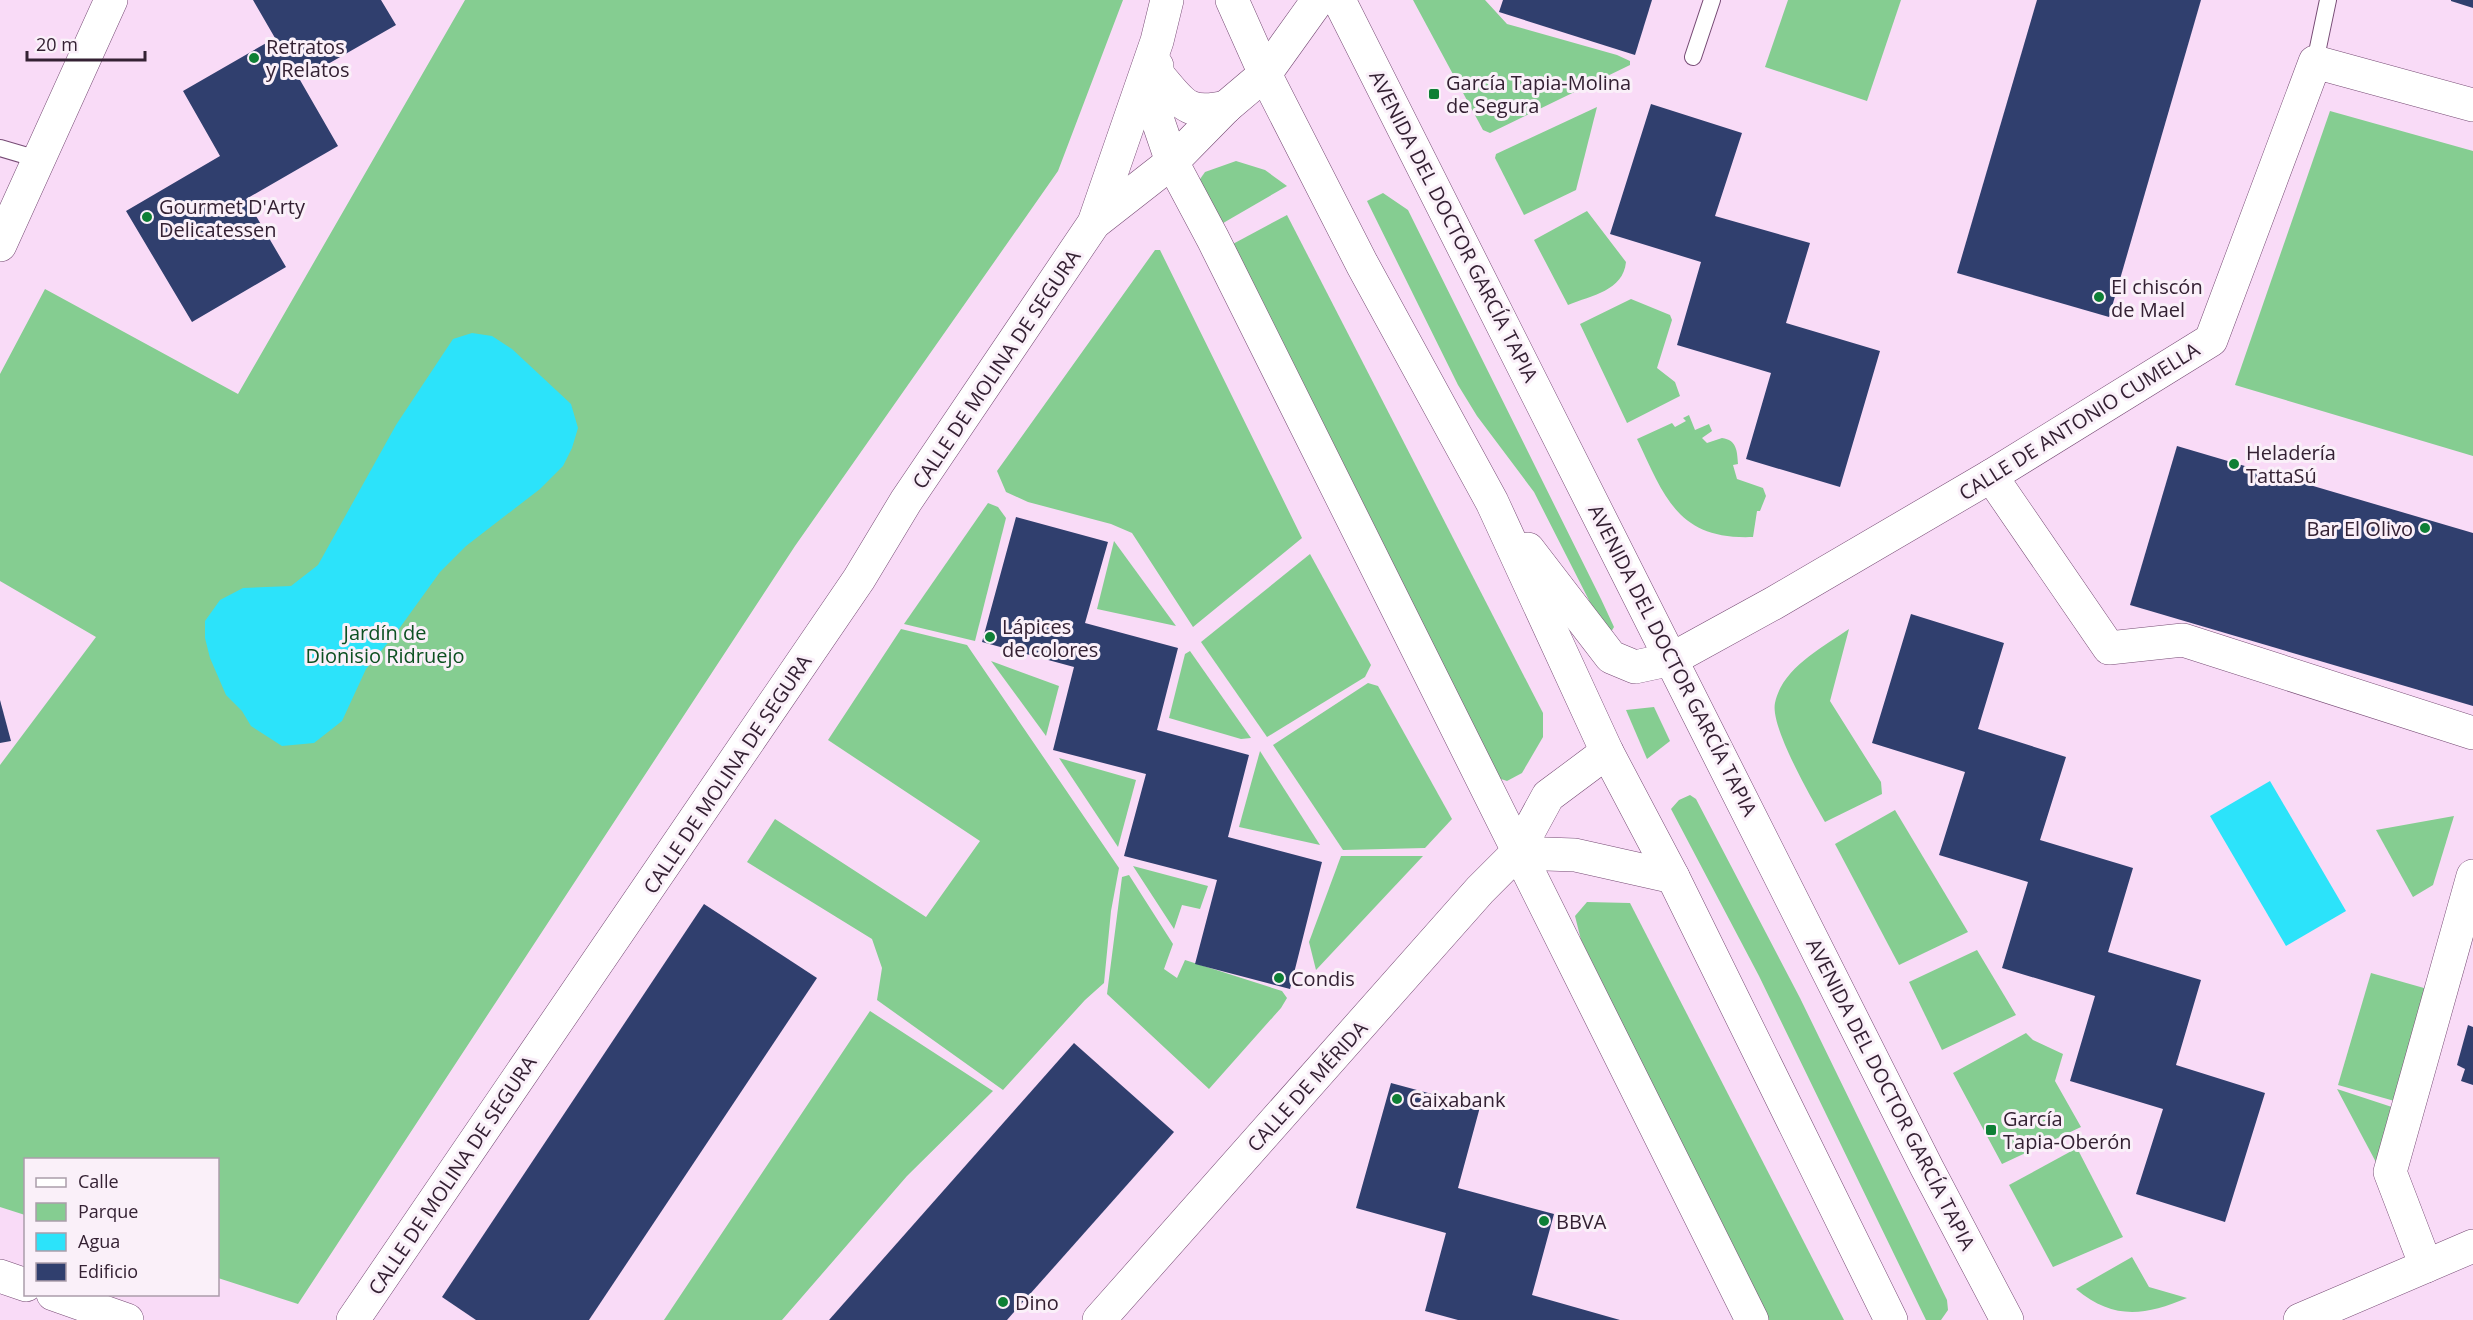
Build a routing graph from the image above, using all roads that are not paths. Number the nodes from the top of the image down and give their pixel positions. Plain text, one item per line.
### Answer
1 (111, 0) edge
2 (1167, 0) edge
3 (1233, 0) edge
4 (1318, 0) edge
5 (1339, 0) edge
6 (1712, 0) edge
7 (2328, 0) edge
8 (1157, 41) junction
9 (1693, 57) dead end
10 (2315, 62) junction
11 (1157, 74) junction
12 (1265, 74) junction
13 (2473, 105) edge
14 (1226, 107) junction
15 (0, 148) edge
16 (40, 160) junction
17 (1172, 162) junction
18 (1094, 223) junction
19 (0, 245) edge
20 (1991, 476) junction
21 (1492, 502) junction
22 (1672, 659) junction
23 (2473, 733) edge
24 (1607, 752) junction
25 (1517, 854) junction
26 (2473, 876) edge
27 (1673, 877) junction
28 (2473, 1246) edge
29 (2426, 1266) junction
30 (0, 1276) edge
31 (24, 1284) edge
32 (59, 1296) edge
33 (127, 1320) edge
34 (353, 1320) edge
35 (1099, 1320) edge
36 (1752, 1320) edge
37 (1891, 1320) edge
38 (2007, 1320) edge
39 (2300, 1320) edge

1 - 16 street
2 - 8 street, CALLE DE MOLINA DE SEGURA
3 - 12 street
4 - 12 street
5 - 22 street, AVENIDA DEL DOCTOR GARCÍA TAPIA
6 - 9 lane
7 - 10 lane
8 - 11 street, CALLE DE MOLINA DE SEGURA
8 - 18 street, CALLE DE MOLINA DE SEGURA
10 - 13 street
10 - 20 street, CALLE DE ANTONIO CUMELLA
11 - 14 street
11 - 17 street, CALLE DE MOLINA DE SEGURA
12 - 14 street, CALLE DE MOLINA DE SEGURA
12 - 21 street
14 - 17 street, CALLE DE MOLINA DE SEGURA
15 - 16 lane
16 - 19 street
17 - 18 street, CALLE DE MOLINA DE SEGURA
17 - 25 street
18 - 34 street, CALLE DE MOLINA DE SEGURA
20 - 22 street, CALLE DE ANTONIO CUMELLA
20 - 23 street
21 - 22 street, CALLE DE ANTONIO CUMELLA
21 - 24 street
22 - 38 street, AVENIDA DEL DOCTOR GARCÍA TAPIA
24 - 25 street, CALLE DE MÉRIDA
24 - 27 street
25 - 27 street
25 - 35 street, CALLE DE MÉRIDA
25 - 36 street
26 - 29 street
27 - 37 street
28 - 29 street
29 - 39 street
30 - 31 street
32 - 33 street

